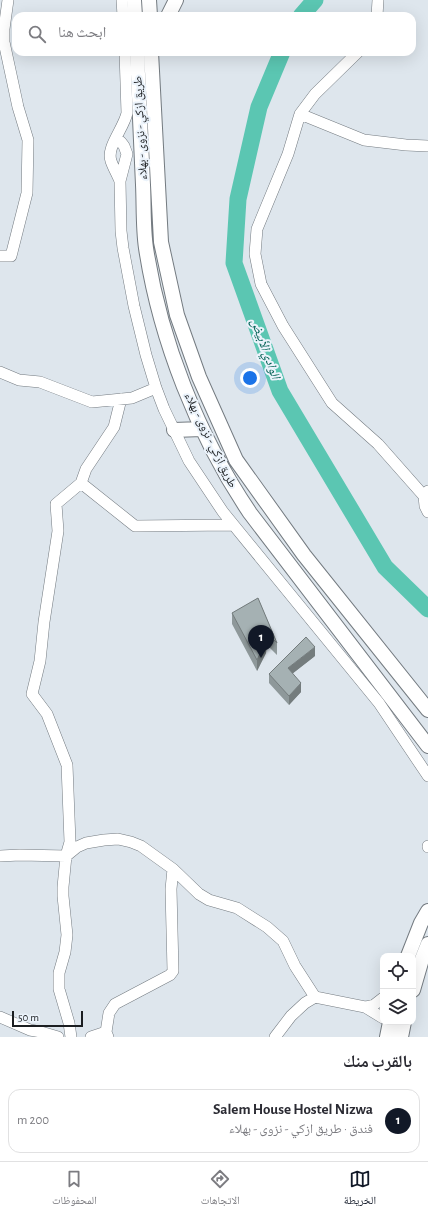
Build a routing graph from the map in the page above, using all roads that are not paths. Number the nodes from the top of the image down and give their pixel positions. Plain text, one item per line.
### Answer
1 (8, 0) edge
2 (122, 0) edge
3 (134, 0) edge
4 (149, 0) edge
5 (176, 0) edge
6 (378, 0) edge
7 (123, 12) edge
8 (135, 12) edge
9 (150, 12) edge
10 (170, 12) edge
11 (377, 12) edge
12 (124, 56) edge
13 (137, 56) edge
14 (151, 56) edge
15 (160, 56) edge
16 (354, 56) edge
17 (300, 114) junction
18 (154, 117) junction
19 (115, 142) junction
20 (428, 146) edge
21 (120, 181) junction
22 (0, 256) edge
23 (0, 372) edge
24 (156, 388) junction
25 (120, 399) junction
26 (174, 430) junction
27 (202, 430) junction
28 (81, 483) junction
29 (426, 493) edge
30 (428, 512) edge
31 (232, 524) junction
32 (428, 710) edge
33 (418, 733) junction
34 (428, 746) edge
35 (428, 750) edge
36 (428, 776) edge
37 (0, 856) edge
38 (66, 856) junction
39 (173, 869) junction
40 (428, 906) edge
41 (425, 917) edge
42 (428, 944) edge
43 (419, 954) edge
44 (413, 989) edge
45 (315, 997) junction
46 (380, 1000) edge
47 (364, 1007) junction
48 (380, 1016) edge
49 (0, 1018) edge
50 (389, 1025) edge
51 (403, 1025) edge
52 (107, 1035) edge
53 (278, 1036) edge
54 (58, 1037) edge
55 (71, 1037) edge
56 (91, 1037) edge
57 (387, 1037) edge
58 (401, 1037) edge

1 - 22 street
2 - 7 street
3 - 8 main road
4 - 9 main road
5 - 10 main road
6 - 11 street
12 - 19 street
13 - 27 main road, طريق ازكي - نزوى - بهلاء
14 - 18 main road, طريق ازكي - نزوى - بهلاء
15 - 18 main road
16 - 17 street
17 - 20 street
17 - 29 street
18 - 32 main road, طريق ازكي - نزوى - بهلاء
19 - 21 street
19 - 21 street
21 - 24 street
23 - 25 street
24 - 25 street
24 - 26 street
25 - 28 street
26 - 27 main road
26 - 31 street
27 - 33 main road, طريق ازكي - نزوى - بهلاء
28 - 31 street
28 - 38 street
29 - 30 street
31 - 36 street
33 - 34 main road, طريق ازكي - نزوى - بهلاء
33 - 35 main road
37 - 38 street
38 - 39 street
38 - 55 street
39 - 45 street
39 - 52 street
40 - 41 main road
41 - 43 main road
42 - 43 main road
43 - 44 main road
45 - 47 street
45 - 53 street
46 - 47 street
47 - 48 street
49 - 54 street
50 - 57 main road
51 - 58 main road
52 - 56 street

